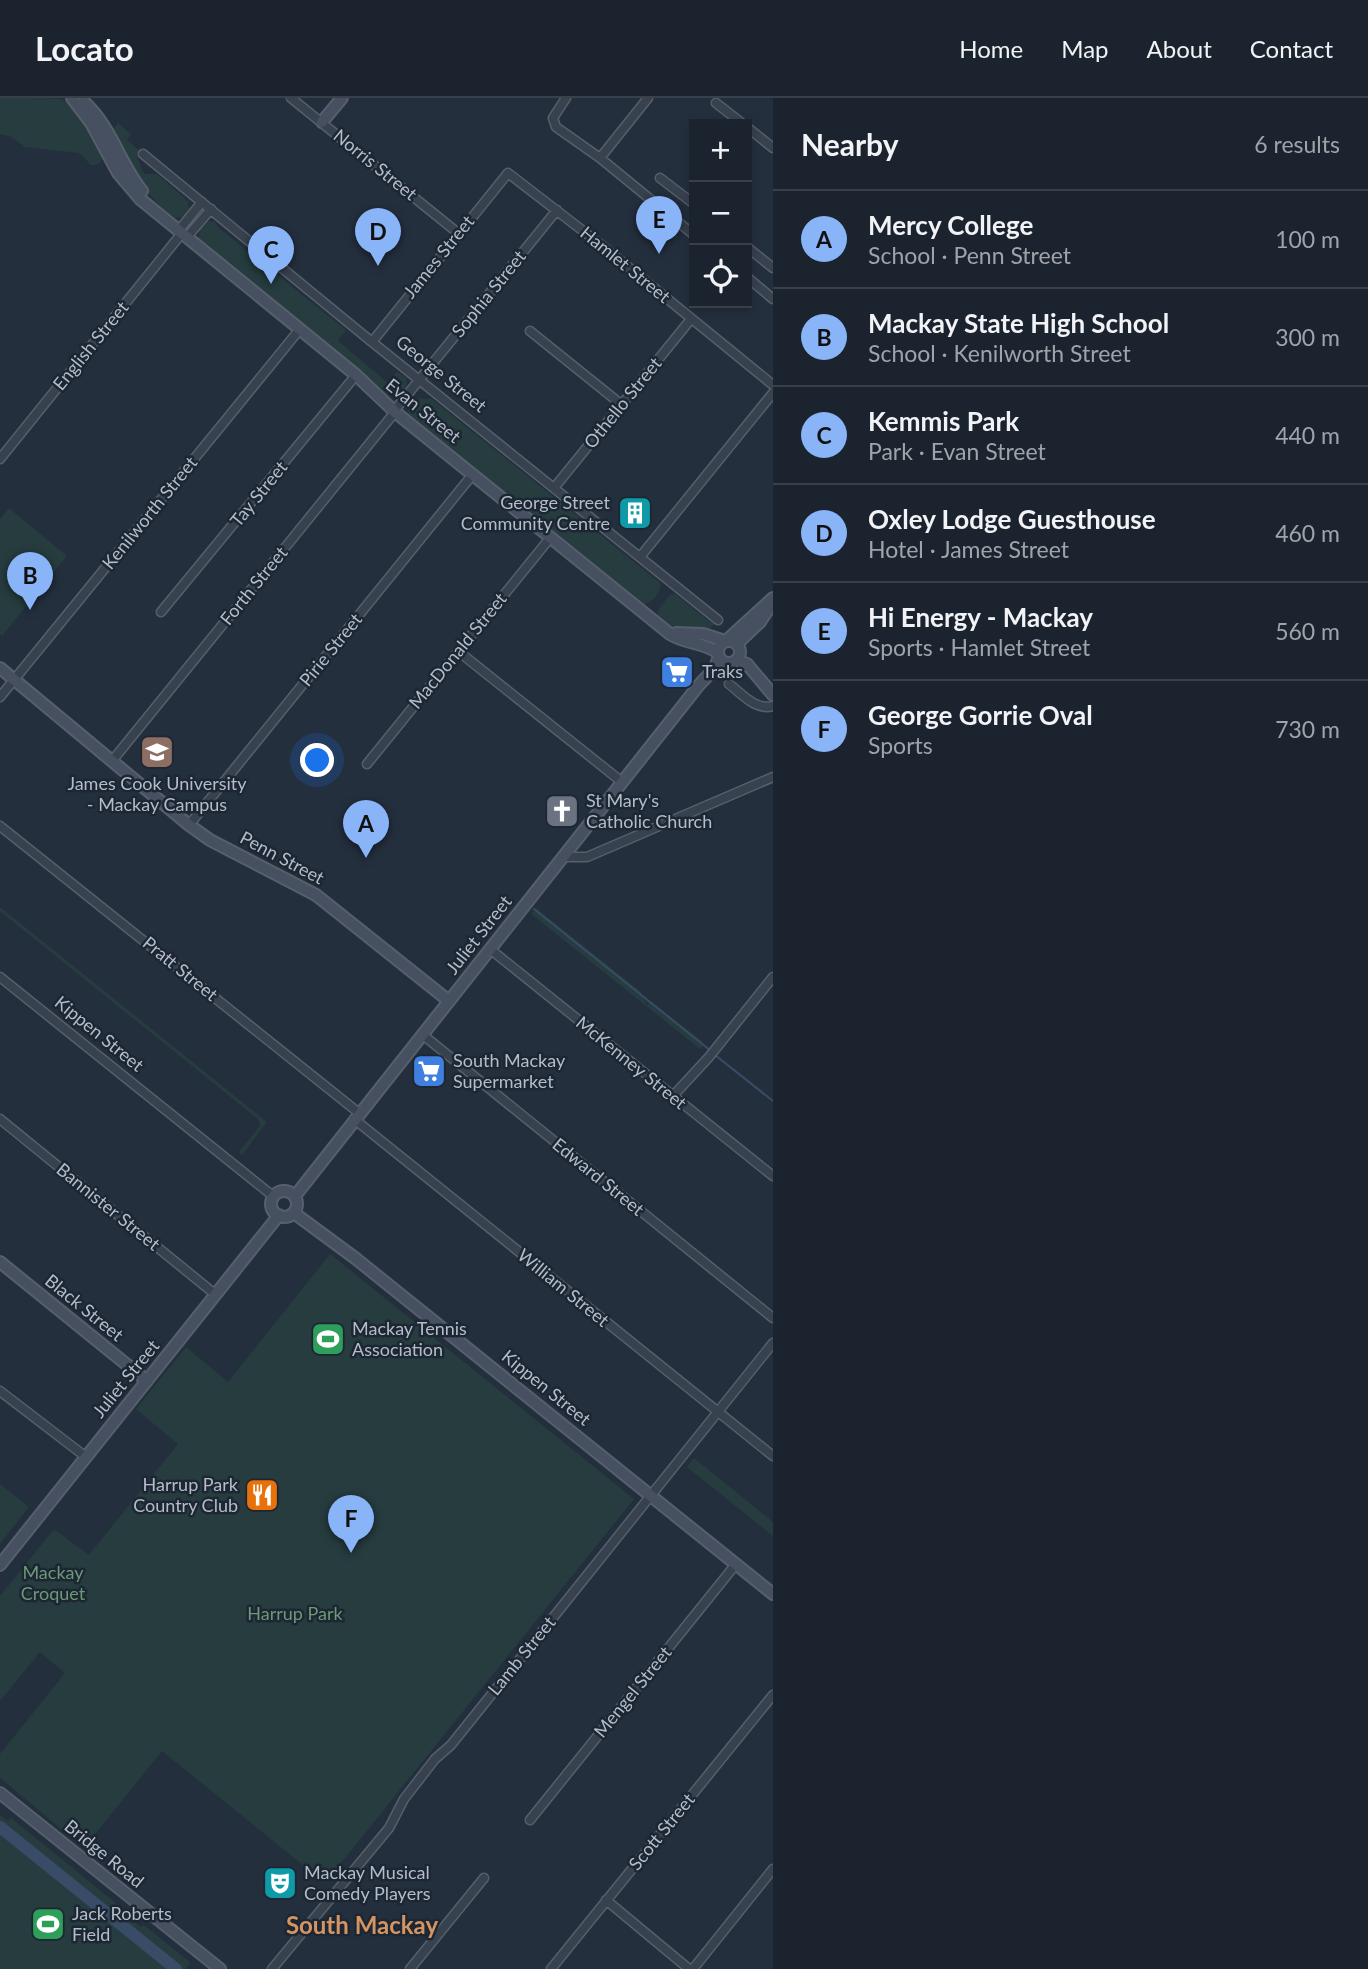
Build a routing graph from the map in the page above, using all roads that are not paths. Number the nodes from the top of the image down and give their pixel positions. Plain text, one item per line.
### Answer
1 (72, 98) edge
2 (78, 98) edge
3 (291, 98) edge
4 (342, 98) edge
5 (566, 98) edge
6 (648, 98) edge
7 (716, 103) dead end
8 (736, 119) edge
9 (322, 122) junction
10 (752, 132) edge
11 (773, 148) edge
12 (143, 154) dead end
13 (600, 158) junction
14 (118, 164) junction
15 (508, 173) joint
16 (660, 178) dead end
17 (689, 200) edge
18 (202, 202) junction
19 (211, 209) junction
20 (557, 209) junction
21 (689, 230) edge
22 (183, 233) junction
23 (458, 233) junction
24 (752, 251) edge
25 (773, 268) edge
26 (752, 281) edge
27 (773, 299) edge
28 (691, 319) junction
29 (300, 329) junction
30 (530, 331) dead end
31 (372, 342) junction
32 (356, 375) junction
33 (420, 380) junction
34 (773, 386) edge
35 (773, 393) edge
36 (622, 405) junction
37 (395, 411) junction
38 (0, 459) edge
39 (473, 474) junction
40 (554, 488) junction
41 (550, 538) junction
42 (640, 557) junction
43 (773, 600) edge
44 (161, 612) dead end
45 (718, 620) dead end
46 (663, 628) junction
47 (725, 641) junction
48 (458, 651) junction
49 (737, 654) junction
50 (718, 655) junction
51 (0, 668) edge
52 (14, 680) junction
53 (729, 684) dead end
54 (771, 692) edge
55 (691, 696) junction
56 (0, 697) edge
57 (773, 706) edge
58 (112, 761) junction
59 (367, 764) dead end
60 (773, 778) edge
61 (622, 782) junction
62 (189, 825) junction
63 (0, 826) edge
64 (575, 841) junction
65 (595, 853) junction
66 (562, 857) junction
67 (490, 949) junction
68 (773, 976) edge
69 (0, 977) edge
70 (449, 1001) junction
71 (423, 1035) junction
72 (672, 1097) junction
73 (357, 1116) junction
74 (0, 1119) edge
75 (773, 1176) edge
76 (274, 1196) junction
77 (295, 1196) junction
78 (294, 1213) junction
79 (279, 1215) junction
80 (0, 1262) edge
81 (216, 1295) junction
82 (773, 1318) edge
83 (773, 1343) edge
84 (147, 1381) junction
85 (0, 1391) edge
86 (718, 1412) junction
87 (773, 1456) edge
88 (86, 1457) junction
89 (651, 1496) junction
90 (736, 1564) junction
91 (0, 1565) edge
92 (773, 1594) edge
93 (773, 1695) edge
94 (0, 1793) edge
95 (530, 1820) dead end
96 (773, 1869) edge
97 (484, 1878) dead end
98 (606, 1900) junction
99 (220, 1969) edge
100 (272, 1969) edge
101 (410, 1969) edge
102 (551, 1969) edge
103 (691, 1969) edge

1 - 14 street
2 - 14 street
3 - 9 street, Norris Street
4 - 9 street
5 - 13 street
6 - 13 street
7 - 8 street
9 - 23 street, Norris Street
10 - 11 street
12 - 18 street, George Street
13 - 21 street
14 - 22 street, Evan Street
15 - 20 street, Hamlet Street
15 - 23 street, James Street
16 - 17 street
18 - 19 street, George Street
18 - 22 street
19 - 22 street
19 - 31 street, George Street
20 - 28 street, Hamlet Street
20 - 33 street, Sophia Street
22 - 29 street, Evan Street
22 - 38 street, English Street
23 - 31 street, James Street
24 - 25 street
26 - 27 street
28 - 34 street, Hamlet Street
28 - 36 street, Othello Street
29 - 32 street, Evan Street
29 - 52 street, Kenilworth Street
30 - 36 street
31 - 33 street, George Street
32 - 37 street, Evan Street
32 - 44 street, Tay Street
33 - 37 street, Sophia Street
33 - 40 street, George Street
35 - 42 street
36 - 40 street, Othello Street
37 - 39 street, Evan Street
37 - 58 street, Forth Street
39 - 41 street, Evan Street
39 - 62 street, Pirie Street
40 - 42 street, George Street
41 - 46 street, Evan Street
41 - 48 street, MacDonald Street
42 - 45 street, George Street
43 - 47 street, Juliet Street
43 - 49 street, Juliet Street
46 - 47 street, Evan Street
46 - 50 street, Evan Street
47 - 49 street
47 - 50 street
48 - 59 street, MacDonald Street
48 - 61 street
49 - 50 street
49 - 54 street
49 - 55 street, Juliet Street
50 - 55 street, Juliet Street
51 - 52 street, Penn Street
52 - 56 street, Kenilworth Street
52 - 58 street, Penn Street
53 - 57 street
55 - 61 street, Juliet Street
58 - 62 street, Penn Street
60 - 65 street
61 - 64 street, Juliet Street
62 - 70 street, Penn Street
63 - 73 street, Pratt Street
64 - 65 street
64 - 66 street, Juliet Street
65 - 66 street
66 - 67 street, Juliet Street
67 - 70 street, Juliet Street
67 - 72 street, McKenney Street
68 - 72 street
69 - 76 street, Kippen Street
70 - 71 street, Juliet Street
71 - 73 street, Juliet Street
71 - 82 street, Edward Street
72 - 75 street, McKenney Street
73 - 77 street, Juliet Street
73 - 86 street, William Street
74 - 81 street, Bannister Street
76 - 77 street
76 - 79 street
77 - 78 street
78 - 79 street
78 - 89 street, Kippen Street
79 - 81 street, Juliet Street
80 - 84 street, Black Street
81 - 84 street, Juliet Street
83 - 86 street, Lamb Street
84 - 88 street, Juliet Street
85 - 88 street
86 - 87 street, William Street
86 - 89 street, Lamb Street
88 - 91 street, Juliet Street
89 - 90 street, Kippen Street
89 - 100 street, Lamb Street
90 - 92 street, Kippen Street
90 - 95 street, Mengel Street
93 - 98 street, Scott Street
94 - 99 street, Bridge Road
96 - 103 street
97 - 101 street
98 - 102 street, Scott Street
98 - 103 street

